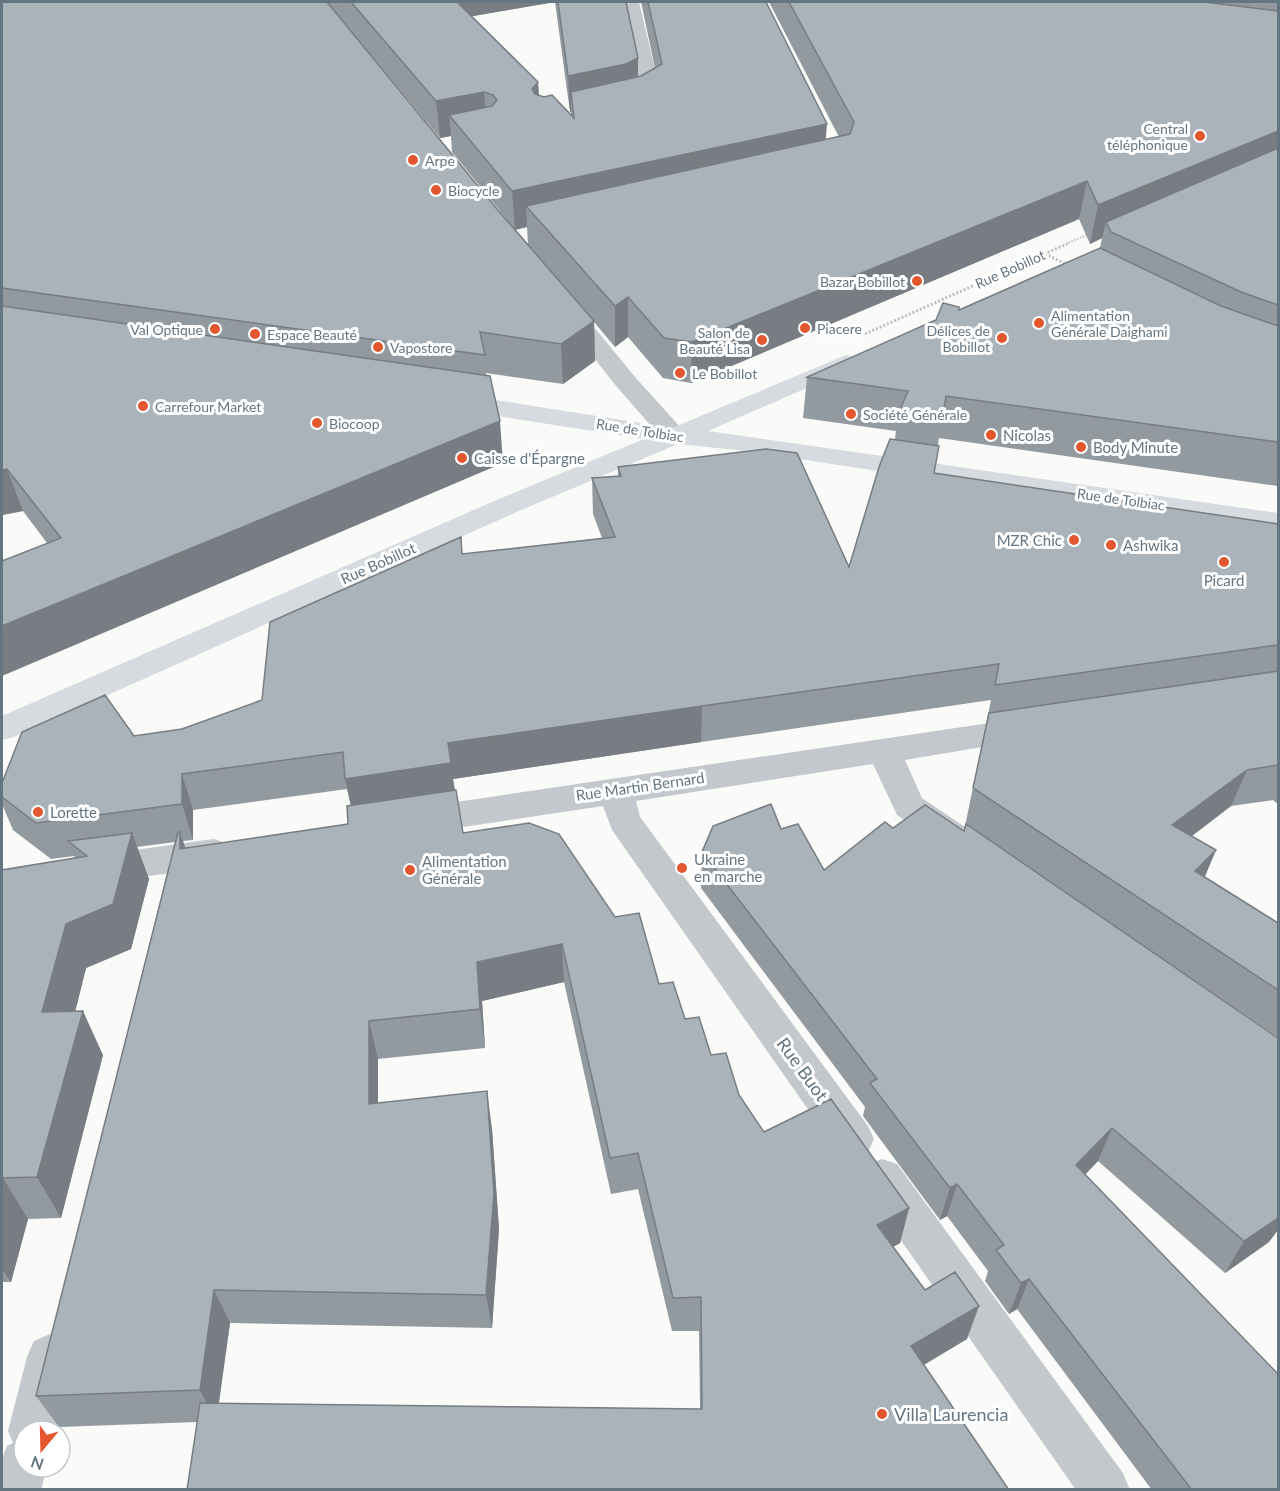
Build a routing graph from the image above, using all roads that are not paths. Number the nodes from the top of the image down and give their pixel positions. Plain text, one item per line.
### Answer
1 (630, 2) edge
2 (612, 112) edge
3 (554, 293) edge
4 (863, 345) road end
5 (433, 398) edge
6 (674, 436) junction
7 (1278, 522) edge
8 (1058, 725) edge
9 (2, 729) edge
10 (884, 751) junction
11 (616, 790) junction
12 (383, 826) edge
13 (244, 848) edge
14 (977, 853) edge
15 (174, 859) junction
16 (70, 873) edge
17 (164, 899) edge
18 (58, 1327) edge
19 (35, 1419) edge
20 (1106, 1490) edge

1 - 2 street
3 - 6 street
4 - 6 street, Rue Bobillot
5 - 6 street, Rue de Tolbiac
6 - 7 street, Rue de Tolbiac
6 - 9 street, Rue Bobillot
8 - 10 street, Rue Martin Bernard
10 - 11 street, Rue Martin Bernard
10 - 14 street
11 - 12 street, Rue Martin Bernard
11 - 20 street, Rue Buot
13 - 15 street
15 - 16 street
15 - 17 street
18 - 19 street

